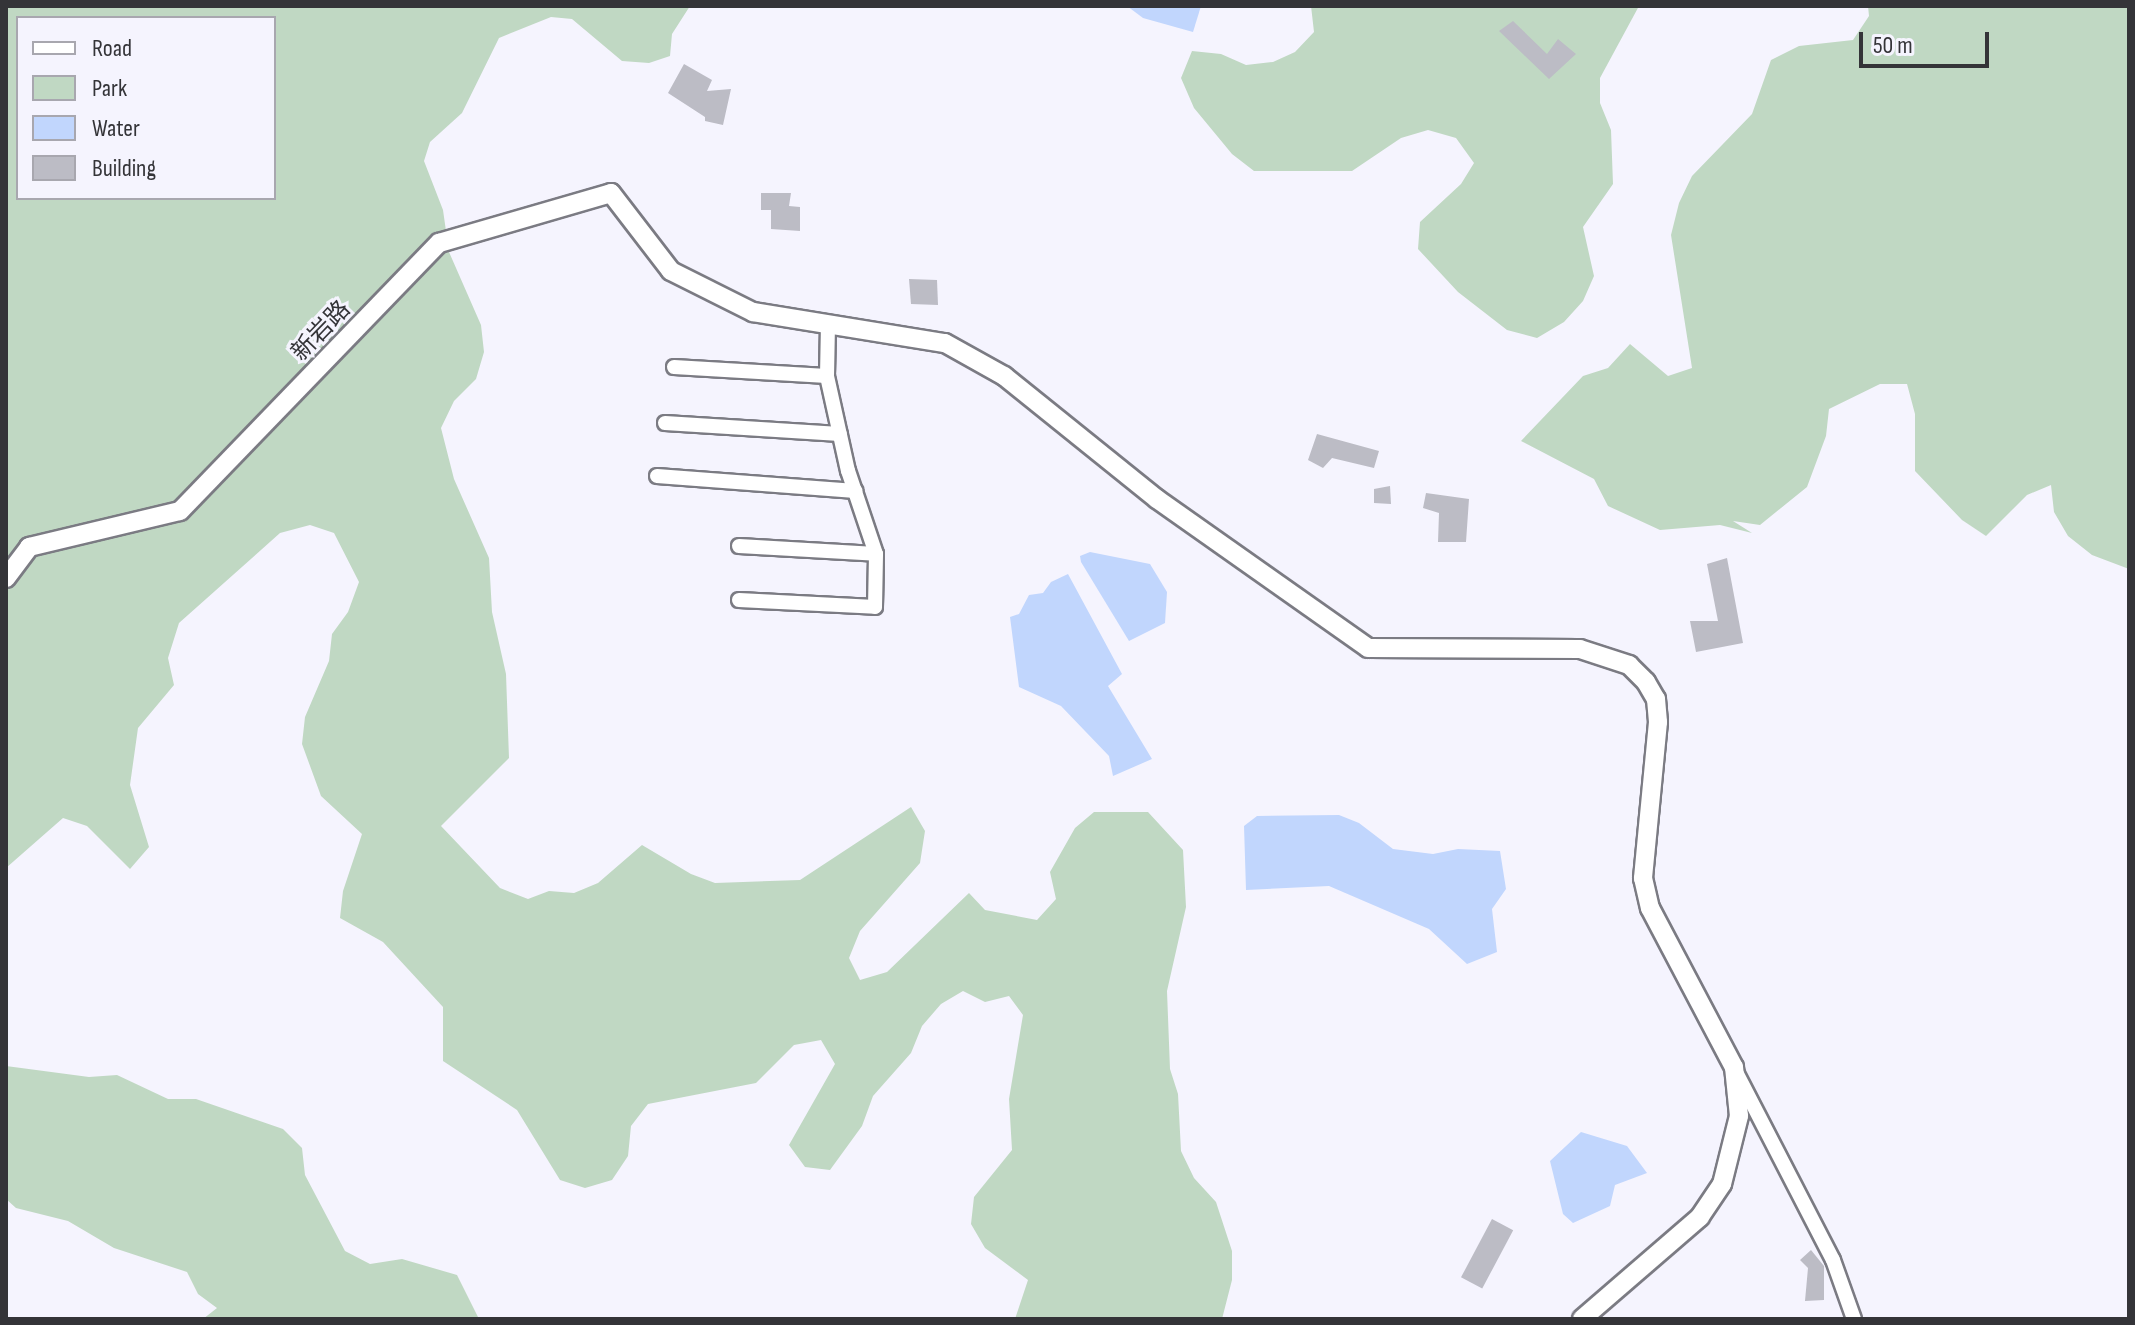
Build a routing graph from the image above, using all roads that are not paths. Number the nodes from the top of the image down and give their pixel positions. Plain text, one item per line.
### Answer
1 (828, 324) junction
2 (674, 367) dead end
3 (827, 376) junction
4 (665, 423) dead end
5 (840, 434) junction
6 (657, 476) dead end
7 (855, 491) junction
8 (739, 546) dead end
9 (876, 554) junction
10 (6, 578) edge
11 (739, 600) dead end
12 (1734, 1067) junction
13 (1582, 1319) edge
14 (1854, 1319) edge

1 - 3 street
1 - 10 street, 新岩路
1 - 12 street
2 - 3 street
3 - 5 street
4 - 5 street
5 - 7 street
6 - 7 street
7 - 9 street
8 - 9 street
9 - 11 street
12 - 13 street
12 - 14 street

